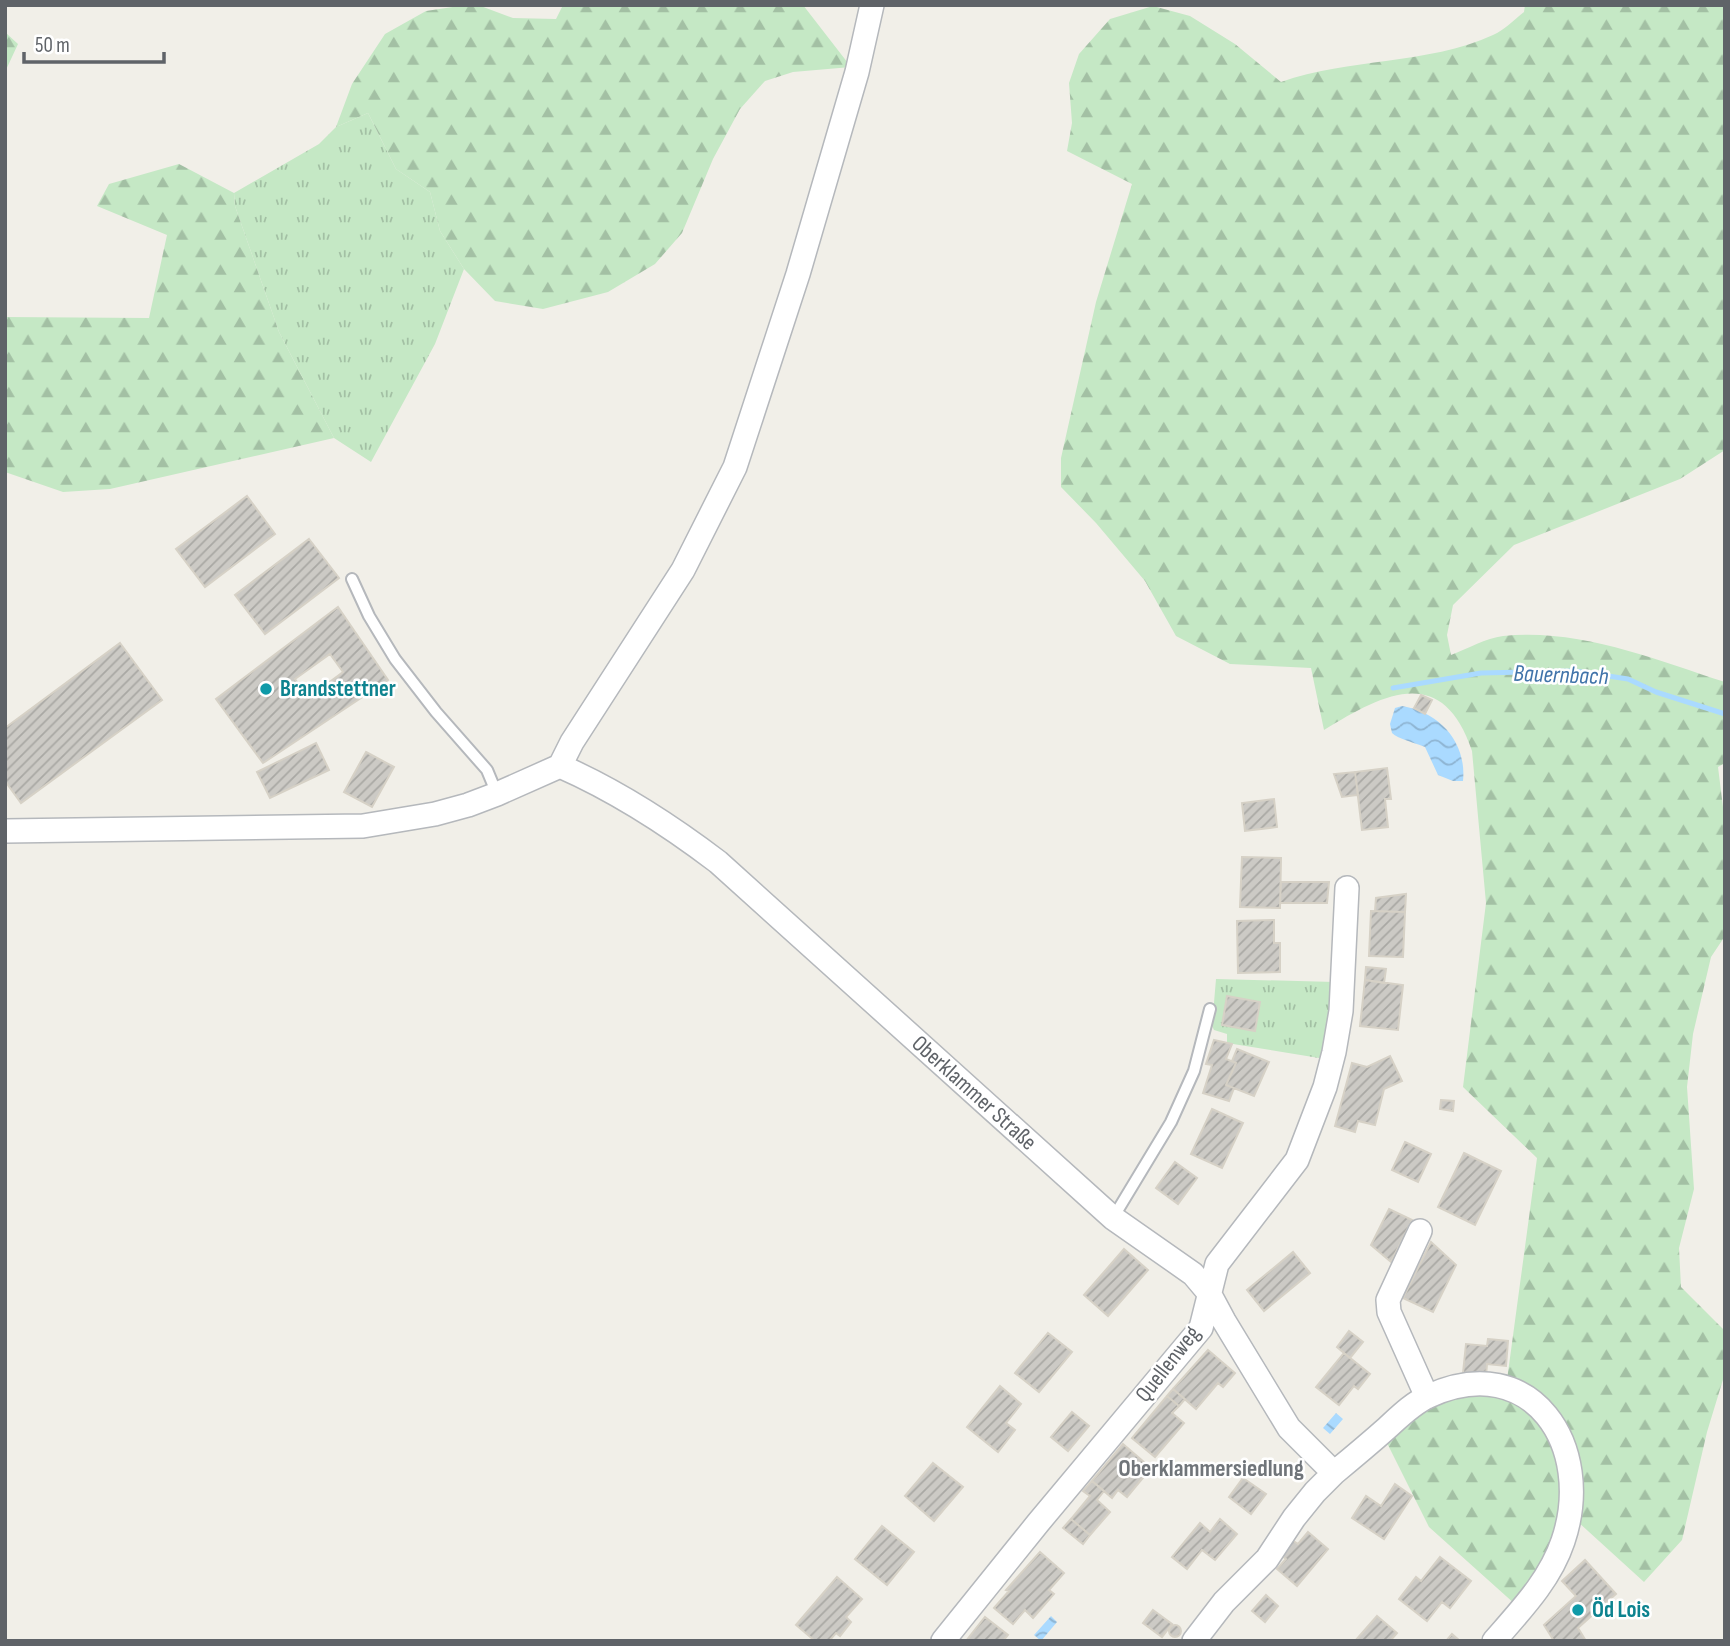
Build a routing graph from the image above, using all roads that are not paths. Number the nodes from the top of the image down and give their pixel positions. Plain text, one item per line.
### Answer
1 (872, 5) edge
2 (352, 579) dead end
3 (560, 765) junction
4 (497, 794) junction
5 (5, 831) edge
6 (1347, 888) dead end
7 (1210, 1009) dead end
8 (1113, 1218) junction
9 (1420, 1231) dead end
10 (1209, 1293) junction
11 (1427, 1397) junction
12 (1334, 1473) junction
13 (943, 1641) edge
14 (1194, 1641) edge
15 (1494, 1641) edge

1 - 3 street
2 - 4 lane
3 - 4 street
3 - 8 street, Oberklammer Straße
4 - 5 street
6 - 10 street, Quellenweg
7 - 8 lane
8 - 10 street, Oberklammer Straße
9 - 11 street
10 - 12 street, Oberklammer Straße
10 - 13 street, Quellenweg
11 - 12 street
11 - 15 street
12 - 14 street

